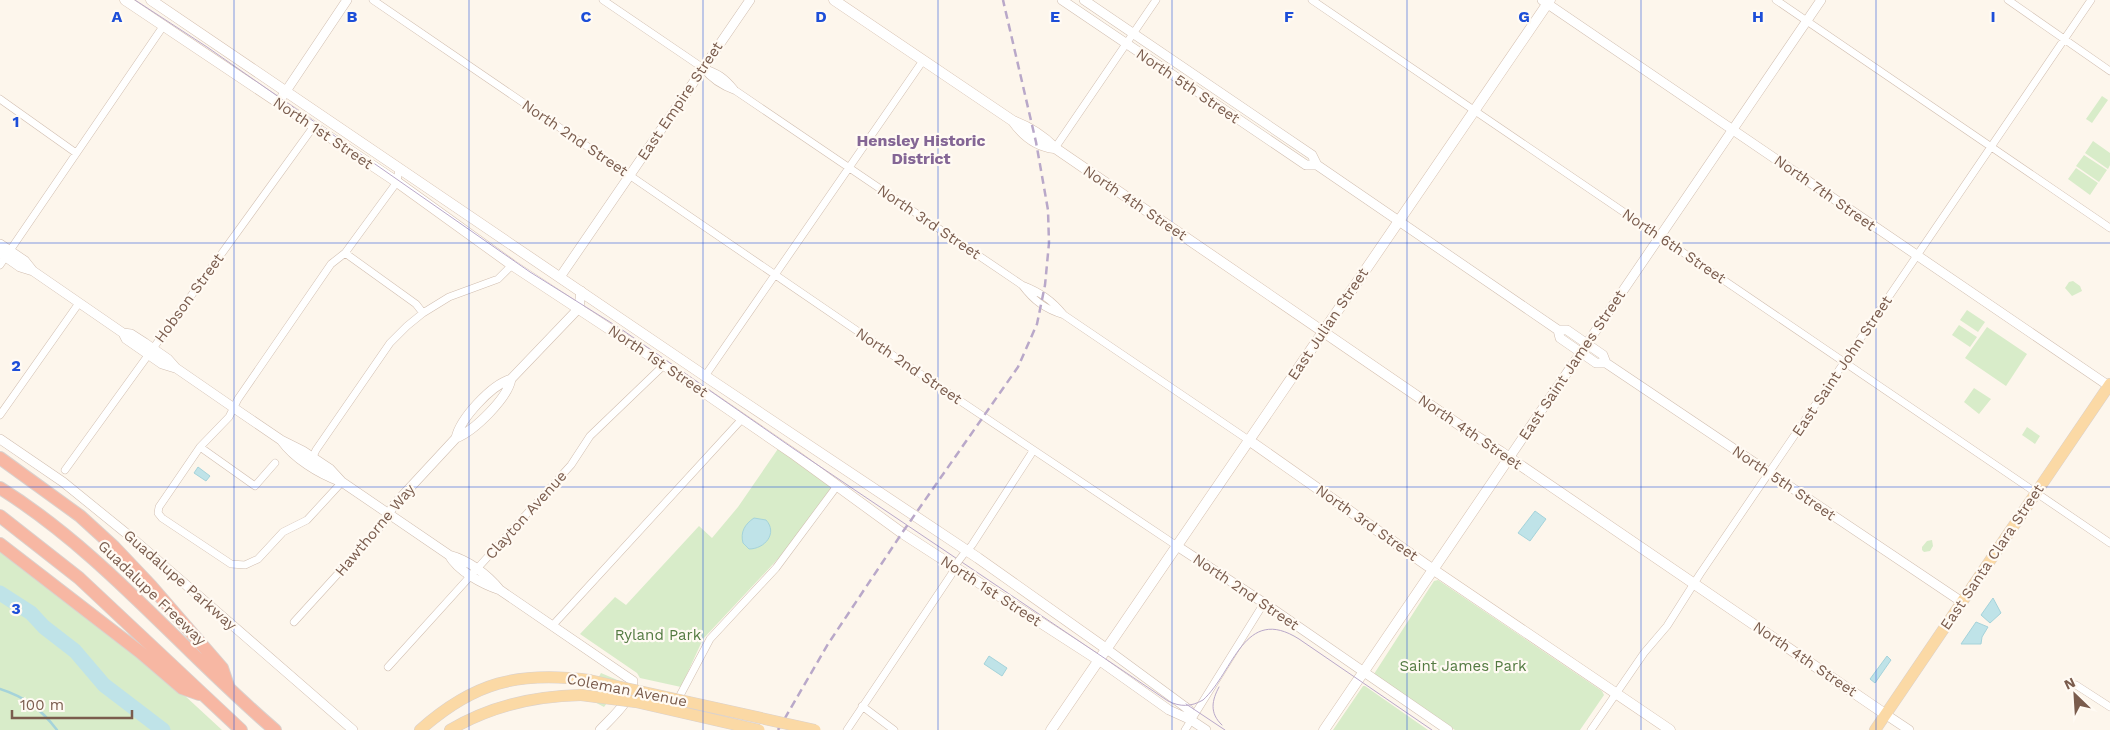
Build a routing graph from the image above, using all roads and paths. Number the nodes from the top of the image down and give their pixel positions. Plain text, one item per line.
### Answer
1 (125, 0) edge
2 (152, 0) edge
3 (347, 0) edge
4 (373, 0) edge
5 (604, 0) edge
6 (750, 0) edge
7 (834, 0) edge
8 (1062, 0) edge
9 (1084, 0) edge
10 (1156, 0) edge
11 (1312, 0) edge
12 (1776, 0) edge
13 (1821, 0) edge
14 (2008, 0) edge
15 (2091, 0) edge
16 (1546, 1) edge
17 (1807, 21) junction
18 (164, 26) junction
19 (1133, 33) junction
20 (2064, 40) junction
21 (1125, 44) junction
22 (922, 62) junction
23 (704, 68) junction
24 (2110, 71) edge
25 (286, 90) junction
26 (0, 99) edge
27 (278, 103) junction
28 (1474, 111) junction
29 (314, 126) junction
30 (1733, 130) junction
31 (1992, 147) junction
32 (1055, 148) junction
33 (76, 153) junction
34 (1317, 165) junction
35 (849, 167) junction
36 (399, 168) junction
37 (630, 176) junction
38 (397, 182) junction
39 (1399, 221) junction
40 (2110, 228) edge
41 (1660, 236) junction
42 (0, 244) edge
43 (344, 253) junction
44 (4, 256) edge
45 (1917, 256) junction
46 (512, 264) junction
47 (774, 275) junction
48 (560, 277) junction
49 (580, 291) junction
50 (79, 303) junction
51 (579, 308) junction
52 (423, 313) junction
53 (1558, 330) junction
54 (1323, 332) junction
55 (1586, 344) junction
56 (150, 351) junction
57 (1580, 352) junction
58 (1606, 363) junction
59 (1843, 363) junction
60 (664, 365) junction
61 (705, 376) junction
62 (511, 379) junction
63 (2110, 385) edge
64 (234, 408) junction
65 (0, 415) edge
66 (742, 419) junction
67 (456, 438) junction
68 (0, 439) edge
69 (1250, 440) junction
70 (200, 447) junction
71 (1034, 451) junction
72 (0, 458) edge
73 (1509, 458) junction
74 (311, 461) junction
75 (275, 463) dead end
76 (65, 470) dead end
77 (1769, 472) junction
78 (342, 482) junction
79 (837, 486) junction
80 (0, 488) edge
81 (2035, 493) junction
82 (389, 514) junction
83 (0, 516) edge
84 (2110, 543) edge
85 (0, 544) edge
86 (1177, 546) junction
87 (965, 553) junction
88 (956, 566) junction
89 (1433, 569) junction
90 (474, 572) junction
91 (1694, 583) junction
92 (1962, 602) junction
93 (1264, 603) junction
94 (294, 622) dead end
95 (553, 625) junction
96 (1108, 650) junction
97 (1100, 661) junction
98 (388, 667) dead end
99 (1363, 673) junction
100 (2076, 685) dead end
101 (633, 688) junction
102 (229, 690) junction
103 (1616, 693) junction
104 (201, 694) junction
105 (677, 700) junction
106 (862, 706) junction
107 (2110, 708) edge
108 (670, 713) dead end
109 (1886, 714) junction
110 (1191, 720) junction
111 (241, 730) edge
112 (275, 730) edge
113 (353, 730) edge
114 (420, 730) edge
115 (450, 730) edge
116 (600, 730) edge
117 (759, 730) edge
118 (815, 730) edge
119 (846, 730) edge
120 (894, 730) edge
121 (1051, 730) edge
122 (1185, 730) edge
123 (1206, 730) edge
124 (1324, 730) edge
125 (1448, 730) edge
126 (1591, 730) edge
127 (1670, 730) edge
128 (1875, 730) edge
129 (1909, 730) edge

1 - 18 main road, North 1st Street
2 - 25 main road, North 1st Street
3 - 25 street
4 - 37 street, North 2nd Street
5 - 23 street, North 3rd Street
6 - 23 street, East Empire Street
7 - 22 main road, North 4th Street
8 - 21 street, North 5th Street
9 - 19 street, North 5th Street
10 - 19 street
11 - 28 street, North 6th Street
12 - 17 street
13 - 17 street, East Saint James Street
14 - 20 street
15 - 20 street, East Saint John Street
16 - 28 main road, East Julian Street
16 - 30 street, North 7th Street
17 - 30 street, East Saint James Street
17 - 31 street
18 - 27 main road, North 1st Street
18 - 33 street
19 - 21 street
19 - 34 street, North 5th Street
20 - 24 street
20 - 31 street, East Saint John Street
21 - 32 street
21 - 34 street, North 5th Street
22 - 32 main road, North 4th Street
22 - 35 street
23 - 35 street, North 3rd Street
23 - 37 street, East Empire Street
25 - 27 street
25 - 36 main road, North 1st Street
26 - 33 street
27 - 29 main road, North 1st Street
28 - 39 main road, East Julian Street
28 - 41 street, North 6th Street
29 - 38 main road, North 1st Street
29 - 56 street, Hobson Street
30 - 41 street, East Saint James Street
30 - 45 street, North 7th Street
31 - 40 street
31 - 45 street, East Saint John Street
32 - 54 main road, North 4th Street
33 - 44 street
34 - 39 street, North 5th Street
35 - 47 street
35 - 69 street, North 3rd Street
36 - 38 street
36 - 48 main road, North 1st Street
37 - 47 street, North 2nd Street
37 - 48 street, East Empire Street
38 - 43 street
38 - 46 main road, North 1st Street
39 - 53 street, North 5th Street
39 - 54 main road, East Julian Street
41 - 55 street, East Saint James Street
41 - 59 street, North 6th Street
42 - 44 street
43 - 52 street
43 - 64 street
44 - 50 street
45 - 59 street, East Saint John Street
45 - 63 street, North 7th Street
46 - 51 main road, North 1st Street
46 - 52 street
47 - 61 street
47 - 71 street, North 2nd Street
48 - 49 main road, North 1st Street
49 - 51 street
49 - 61 main road, North 1st Street
50 - 56 street
50 - 65 street
51 - 60 main road, North 1st Street
51 - 62 street, Hawthorne Way
52 - 74 street
53 - 55 street, North 5th Street
53 - 57 street, North 5th Street
54 - 69 main road, East Julian Street
54 - 73 main road, North 4th Street
55 - 57 street, East Saint James Street
55 - 58 street, North 5th Street
56 - 64 street
56 - 76 street, Hobson Street
57 - 58 street, North 5th Street
57 - 73 street, East Saint James Street
58 - 77 street, North 5th Street
59 - 77 street, East Saint John Street
59 - 81 street, North 6th Street
60 - 66 main road, North 1st Street
60 - 90 street, Clayton Avenue
61 - 87 main road, North 1st Street
62 - 67 street, Hawthorne Way
62 - 67 street, Hawthorne Way
63 - 81 main road, East Santa Clara Street
64 - 70 street
64 - 74 street
66 - 79 main road, North 1st Street
66 - 95 street
67 - 82 street, Hawthorne Way
68 - 113 street, Guadalupe Parkway
69 - 86 main road, East Julian Street
69 - 89 main road, North 3rd Street
70 - 75 street
70 - 78 street
71 - 86 street, North 2nd Street
71 - 87 street
72 - 102 highway
73 - 89 main road, East Saint James Street
73 - 91 main road, North 4th Street
74 - 78 street
77 - 91 street, East Saint John Street
77 - 92 street, North 5th Street
78 - 82 street
79 - 88 main road, North 1st Street
79 - 105 street
80 - 102 highway, Guadalupe Freeway
81 - 84 street, North 6th Street
81 - 92 main road, East Santa Clara Street
82 - 90 street
82 - 94 street, Hawthorne Way
83 - 104 highway
85 - 104 highway
86 - 93 street, North 2nd Street
86 - 96 main road, East Julian Street
87 - 88 street, bridge
87 - 96 main road, North 1st Street
88 - 97 main road, North 1st Street
88 - 106 street
89 - 99 main road, East Saint James Street
89 - 103 main road, North 3rd Street
90 - 95 street
90 - 98 street, Clayton Avenue
91 - 103 street, East Saint John Street
91 - 109 main road, North 4th Street
92 - 109 main road, East Santa Clara Street
93 - 99 street, North 2nd Street
93 - 110 street
95 - 101 street
96 - 97 main road, East Julian Street
96 - 110 street, North 1st Street
97 - 110 street, North 1st Street
97 - 121 main road, East Julian Street
99 - 124 main road, East Saint James Street
99 - 125 street, North 2nd Street
100 - 107 street
101 - 105 street
101 - 116 street
102 - 112 highway, Guadalupe Freeway
103 - 126 street, East Saint John Street
103 - 127 main road, North 3rd Street
104 - 111 highway
105 - 108 street
106 - 119 street
106 - 120 street
109 - 128 main road, East Santa Clara Street
109 - 129 street
110 - 122 street
110 - 123 street, North 1st Street
114 - 118 main road, Coleman Avenue, bridge
115 - 117 main road, Coleman Avenue, bridge

